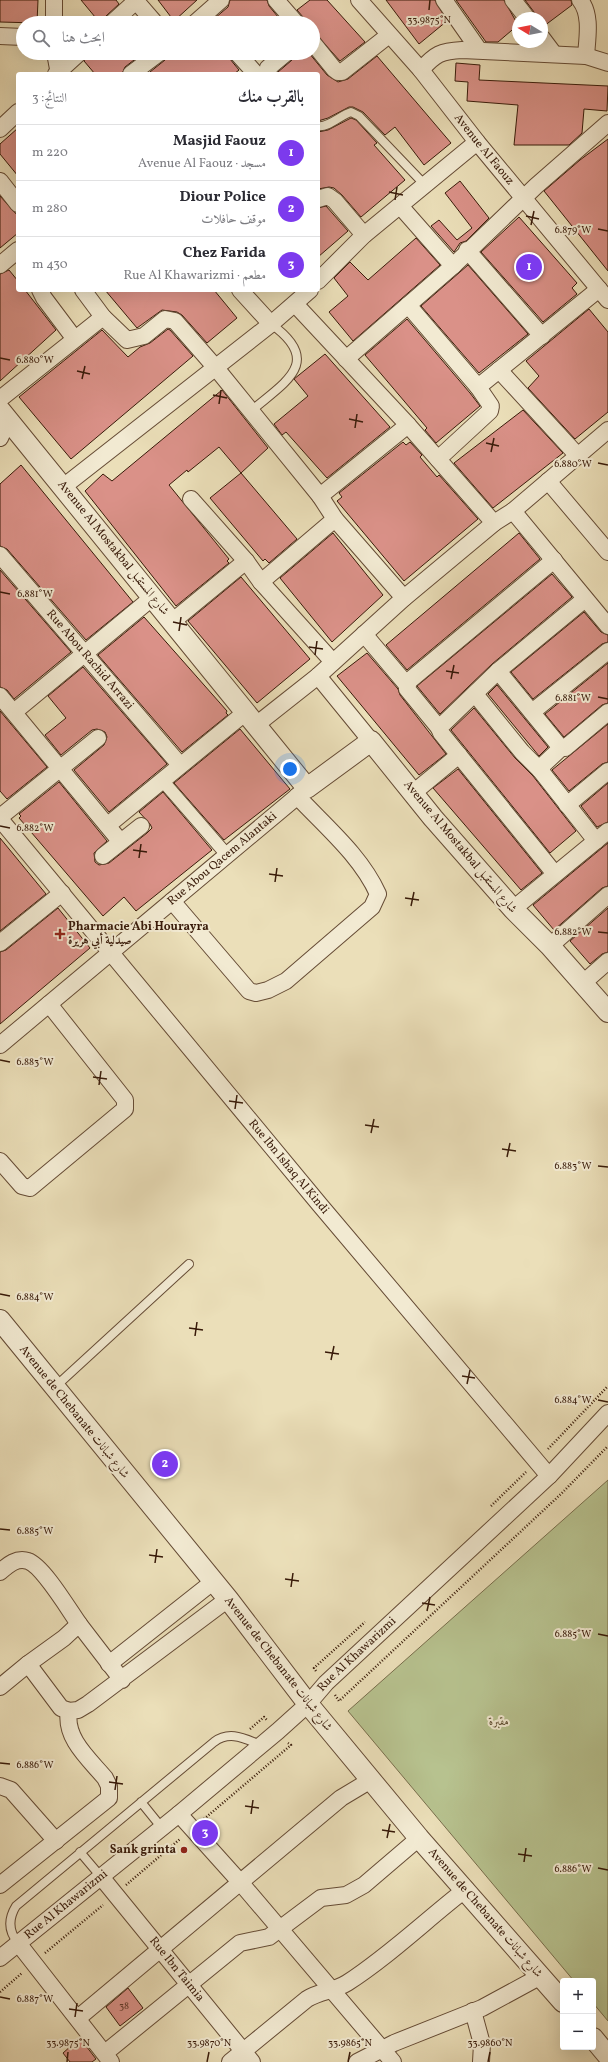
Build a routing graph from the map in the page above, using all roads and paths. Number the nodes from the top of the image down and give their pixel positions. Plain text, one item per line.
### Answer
1 (54, 0) edge
2 (359, 0) edge
3 (444, 0) edge
4 (513, 0) edge
5 (580, 0) edge
6 (136, 1) edge
7 (218, 1) edge
8 (285, 3) edge
9 (522, 12) edge
10 (54, 16) edge
11 (120, 16) edge
12 (149, 16) edge
13 (206, 16) edge
14 (292, 16) edge
15 (389, 35) junction
16 (0, 36) edge
17 (16, 37) edge
18 (548, 46) edge
19 (479, 50) junction
20 (320, 52) edge
21 (554, 54) junction
22 (586, 56) junction
23 (56, 60) edge
24 (71, 60) edge
25 (151, 60) edge
26 (243, 60) edge
27 (277, 60) edge
28 (608, 63) edge
29 (421, 70) junction
30 (57, 72) edge
31 (58, 72) edge
32 (136, 72) edge
33 (254, 72) edge
34 (269, 72) edge
35 (16, 114) edge
36 (608, 123) edge
37 (320, 126) edge
38 (0, 130) edge
39 (477, 142) junction
40 (0, 181) edge
41 (425, 185) junction
42 (320, 198) edge
43 (524, 198) junction
44 (16, 201) edge
45 (401, 207) junction
46 (364, 235) junction
47 (467, 250) junction
48 (16, 252) edge
49 (0, 265) edge
50 (452, 266) junction
51 (320, 280) edge
52 (41, 292) edge
53 (85, 292) edge
54 (242, 292) edge
55 (308, 292) edge
56 (604, 295) edge
57 (296, 304) junction
58 (408, 305) junction
59 (103, 316) junction
60 (271, 324) junction
61 (542, 336) junction
62 (74, 338) junction
63 (346, 359) junction
64 (216, 368) junction
65 (499, 370) junction
66 (478, 387) junction
67 (0, 399) edge
68 (251, 411) junction
69 (2, 423) edge
70 (408, 425) junction
71 (608, 430) edge
72 (578, 456) junction
73 (438, 459) junction
74 (548, 481) junction
75 (62, 487) junction
76 (320, 496) junction
77 (191, 499) dead end
78 (513, 511) junction
79 (335, 519) junction
80 (494, 524) junction
81 (608, 552) edge
82 (0, 555) edge
83 (554, 560) junction
84 (246, 561) junction
85 (260, 582) junction
86 (153, 597) junction
87 (404, 598) junction
88 (585, 599) junction
89 (173, 622) junction
90 (608, 626) edge
91 (364, 634) junction
92 (608, 650) edge
93 (85, 653) junction
94 (333, 662) junction
95 (498, 671) junction
96 (318, 676) junction
97 (407, 685) junction
98 (475, 694) junction
99 (0, 696) edge
100 (14, 712) junction
101 (532, 712) junction
102 (608, 712) edge
103 (251, 718) junction
104 (439, 728) junction
105 (98, 738) dead end
106 (371, 740) junction
107 (561, 748) junction
108 (459, 755) junction
109 (180, 765) junction
110 (61, 768) junction
111 (540, 770) junction
112 (608, 771) edge
113 (162, 780) junction
114 (302, 792) junction
115 (413, 793) junction
116 (567, 805) junction
117 (0, 818) edge
118 (108, 825) junction
119 (141, 826) dead end
120 (602, 836) edge
121 (120, 841) junction
122 (227, 855) junction
123 (103, 856) dead end
124 (555, 874) junction
125 (62, 893) junction
126 (608, 895) edge
127 (172, 901) junction
128 (512, 910) junction
129 (0, 943) edge
130 (550, 946) junction
131 (111, 952) junction
132 (608, 960) edge
133 (583, 984) junction
134 (49, 1004) junction
135 (608, 1012) edge
136 (0, 1045) edge
137 (0, 1161) edge
138 (190, 1264) dead end
139 (0, 1320) edge
140 (608, 1386) edge
141 (54, 1387) junction
142 (608, 1413) edge
143 (608, 1446) edge
144 (536, 1462) junction
145 (549, 1476) junction
146 (0, 1572) edge
147 (214, 1581) junction
148 (228, 1599) junction
149 (79, 1624) junction
150 (28, 1664) junction
151 (109, 1664) junction
152 (122, 1680) junction
153 (326, 1683) junction
154 (0, 1687) edge
155 (308, 1704) junction
156 (69, 1711) junction
157 (261, 1745) junction
158 (372, 1780) junction
159 (0, 1786) edge
160 (141, 1802) junction
161 (179, 1814) junction
162 (162, 1828) junction
163 (419, 1838) junction
164 (56, 1841) junction
165 (80, 1852) junction
166 (102, 1878) junction
167 (240, 1882) junction
168 (0, 1885) edge
169 (466, 1890) junction
170 (280, 1929) junction
171 (18, 1943) junction
172 (160, 1949) junction
173 (0, 1958) edge
174 (541, 1976) junction
175 (189, 1985) junction
176 (331, 1991) junction
177 (560, 1998) edge
178 (473, 2011) junction
179 (78, 2018) junction
180 (596, 2044) edge
181 (383, 2048) junction
182 (108, 2057) edge
183 (247, 2057) edge
184 (603, 2057) edge
185 (230, 2062) edge
186 (357, 2062) edge
187 (393, 2062) edge
188 (481, 2062) edge

1 - 10 street
2 - 15 street, Avenue Al Faouz
3 - 19 street
4 - 9 street
5 - 22 street
6 - 11 street
6 - 12 street
7 - 13 street
8 - 14 street
15 - 20 street
15 - 29 street, Avenue Al Faouz
16 - 17 street
18 - 21 street
19 - 21 street
19 - 29 street
21 - 22 street
22 - 28 street
23 - 30 street
24 - 31 street
25 - 32 street
26 - 33 street
27 - 34 street
29 - 39 street, Avenue Al Faouz
35 - 38 street
36 - 43 street
37 - 41 lane
39 - 41 street
39 - 43 street, Avenue Al Faouz
40 - 44 street
41 - 45 street
42 - 46 street
43 - 47 street
43 - 56 street, Avenue Al Faouz
45 - 46 street
45 - 50 street
46 - 51 street
47 - 50 street
47 - 61 street
48 - 49 street
50 - 58 street
52 - 62 street
53 - 59 street
54 - 60 street
55 - 57 street
56 - 61 street
57 - 60 street
57 - 63 street
58 - 63 street
58 - 66 street
59 - 62 street
59 - 64 street
60 - 64 street
60 - 68 lane
61 - 65 street
62 - 67 street
63 - 70 street
64 - 68 street
64 - 75 street
65 - 66 street
65 - 72 street
66 - 73 street
68 - 76 street
69 - 75 street, Avenue Al Mostakbal شارع المستقبل
70 - 73 street
70 - 76 street
71 - 72 street
72 - 74 street
73 - 80 street
74 - 78 street
74 - 81 street
75 - 86 street, Avenue Al Mostakbal شارع المستقبل
76 - 79 street
77 - 84 street
78 - 80 street
78 - 83 street
79 - 85 street
79 - 87 street
80 - 87 street
82 - 93 street, Rue Abou Rachid Arrazi
83 - 88 street
83 - 97 street
84 - 85 street
84 - 89 street
85 - 94 street
86 - 89 street, Avenue Al Mostakbal شارع المستقبل
86 - 93 street
87 - 91 street
88 - 90 street
88 - 95 street
89 - 103 street, Avenue Al Mostakbal شارع المستقبل
91 - 94 street
91 - 97 street
92 - 101 street
93 - 100 street
93 - 109 street, Rue Abou Rachid Arrazi
94 - 96 street
95 - 98 street
95 - 101 street
96 - 103 street
96 - 106 street, Avenue Al Mostakbal شارع المستقبل
97 - 104 street
98 - 104 street
98 - 111 street
99 - 100 street
100 - 110 street
101 - 107 street
102 - 107 street
103 - 109 street
103 - 114 street, Avenue Al Mostakbal شارع المستقبل
104 - 108 street
105 - 110 street
106 - 114 street, Rue Abou Qacem Alantaki
106 - 115 street, Avenue Al Mostakbal شارع المستقبل
107 - 111 street
108 - 115 street
108 - 124 street
109 - 113 street
110 - 117 street
110 - 118 street
111 - 116 street
112 - 116 street
113 - 118 street
113 - 122 street
114 - 122 street, Rue Abou Qacem Alantaki
114 - 127 street
115 - 128 street, Avenue Al Mostakbal شارع المستقبل
116 - 120 street
117 - 125 street, Rue Ibn Ishaq Al Kindi
118 - 121 street
119 - 121 street
120 - 124 street
121 - 123 street
122 - 127 street, Rue Abou Qacem Alantaki
124 - 128 street
125 - 129 street
125 - 131 street, Rue Ibn Ishaq Al Kindi
126 - 130 street
127 - 131 street, Rue Abou Qacem Alantaki
128 - 130 street, Avenue Al Mostakbal شارع المستقبل
130 - 133 street, Avenue Al Mostakbal شارع المستقبل
131 - 134 street, Rue Abou Qacem Alantaki
131 - 144 street, Rue Ibn Ishaq Al Kindi
132 - 133 street
133 - 135 street, Avenue Al Mostakbal شارع المستقبل
134 - 136 street, Rue Abou Qacem Alantaki
134 - 137 street
138 - 141 lane
139 - 141 street, Avenue de Chebanate شارع شبانات
140 - 144 path
141 - 147 street, Avenue de Chebanate شارع شبانات
142 - 145 street, Rue Al Khawarizmi
143 - 153 path
144 - 145 street, Rue Ibn Ishaq Al Kindi
145 - 153 street, Rue Al Khawarizmi
146 - 149 street
147 - 148 street, Avenue de Chebanate شارع شبانات
147 - 151 street
148 - 152 street
148 - 155 street, Avenue de Chebanate شارع شبانات
149 - 150 street
149 - 151 street
150 - 154 street
150 - 156 street
151 - 152 street
152 - 156 street
153 - 155 street, Rue Al Khawarizmi
155 - 157 street, Rue Al Khawarizmi
155 - 158 street, Avenue de Chebanate شارع شبانات
156 - 164 street
157 - 160 lane
157 - 161 street, Rue Al Khawarizmi
158 - 163 street, Avenue de Chebanate شارع شبانات
158 - 167 street
159 - 164 street
160 - 162 lane
160 - 165 lane
161 - 162 street, Rue Al Khawarizmi
161 - 167 street
162 - 166 street, Rue Al Khawarizmi
163 - 169 street, Avenue de Chebanate شارع شبانات
163 - 170 street
164 - 168 street
165 - 166 lane
165 - 171 lane
166 - 171 street, Rue Al Khawarizmi
166 - 172 street, Rue Ibn Taimia
167 - 170 street
167 - 172 street
169 - 174 street, Avenue de Chebanate شارع شبانات
169 - 176 street
170 - 175 street
170 - 176 street
171 - 173 street, Rue Al Khawarizmi
171 - 179 street
172 - 175 street, Rue Ibn Taimia
172 - 179 street
174 - 177 street, Avenue de Chebanate شارع شبانات
174 - 178 street
175 - 182 street
175 - 183 street, Rue Ibn Taimia
176 - 181 street
176 - 183 street
178 - 181 street
178 - 188 street
179 - 182 street
180 - 184 street
181 - 186 street
181 - 187 street
183 - 185 street

